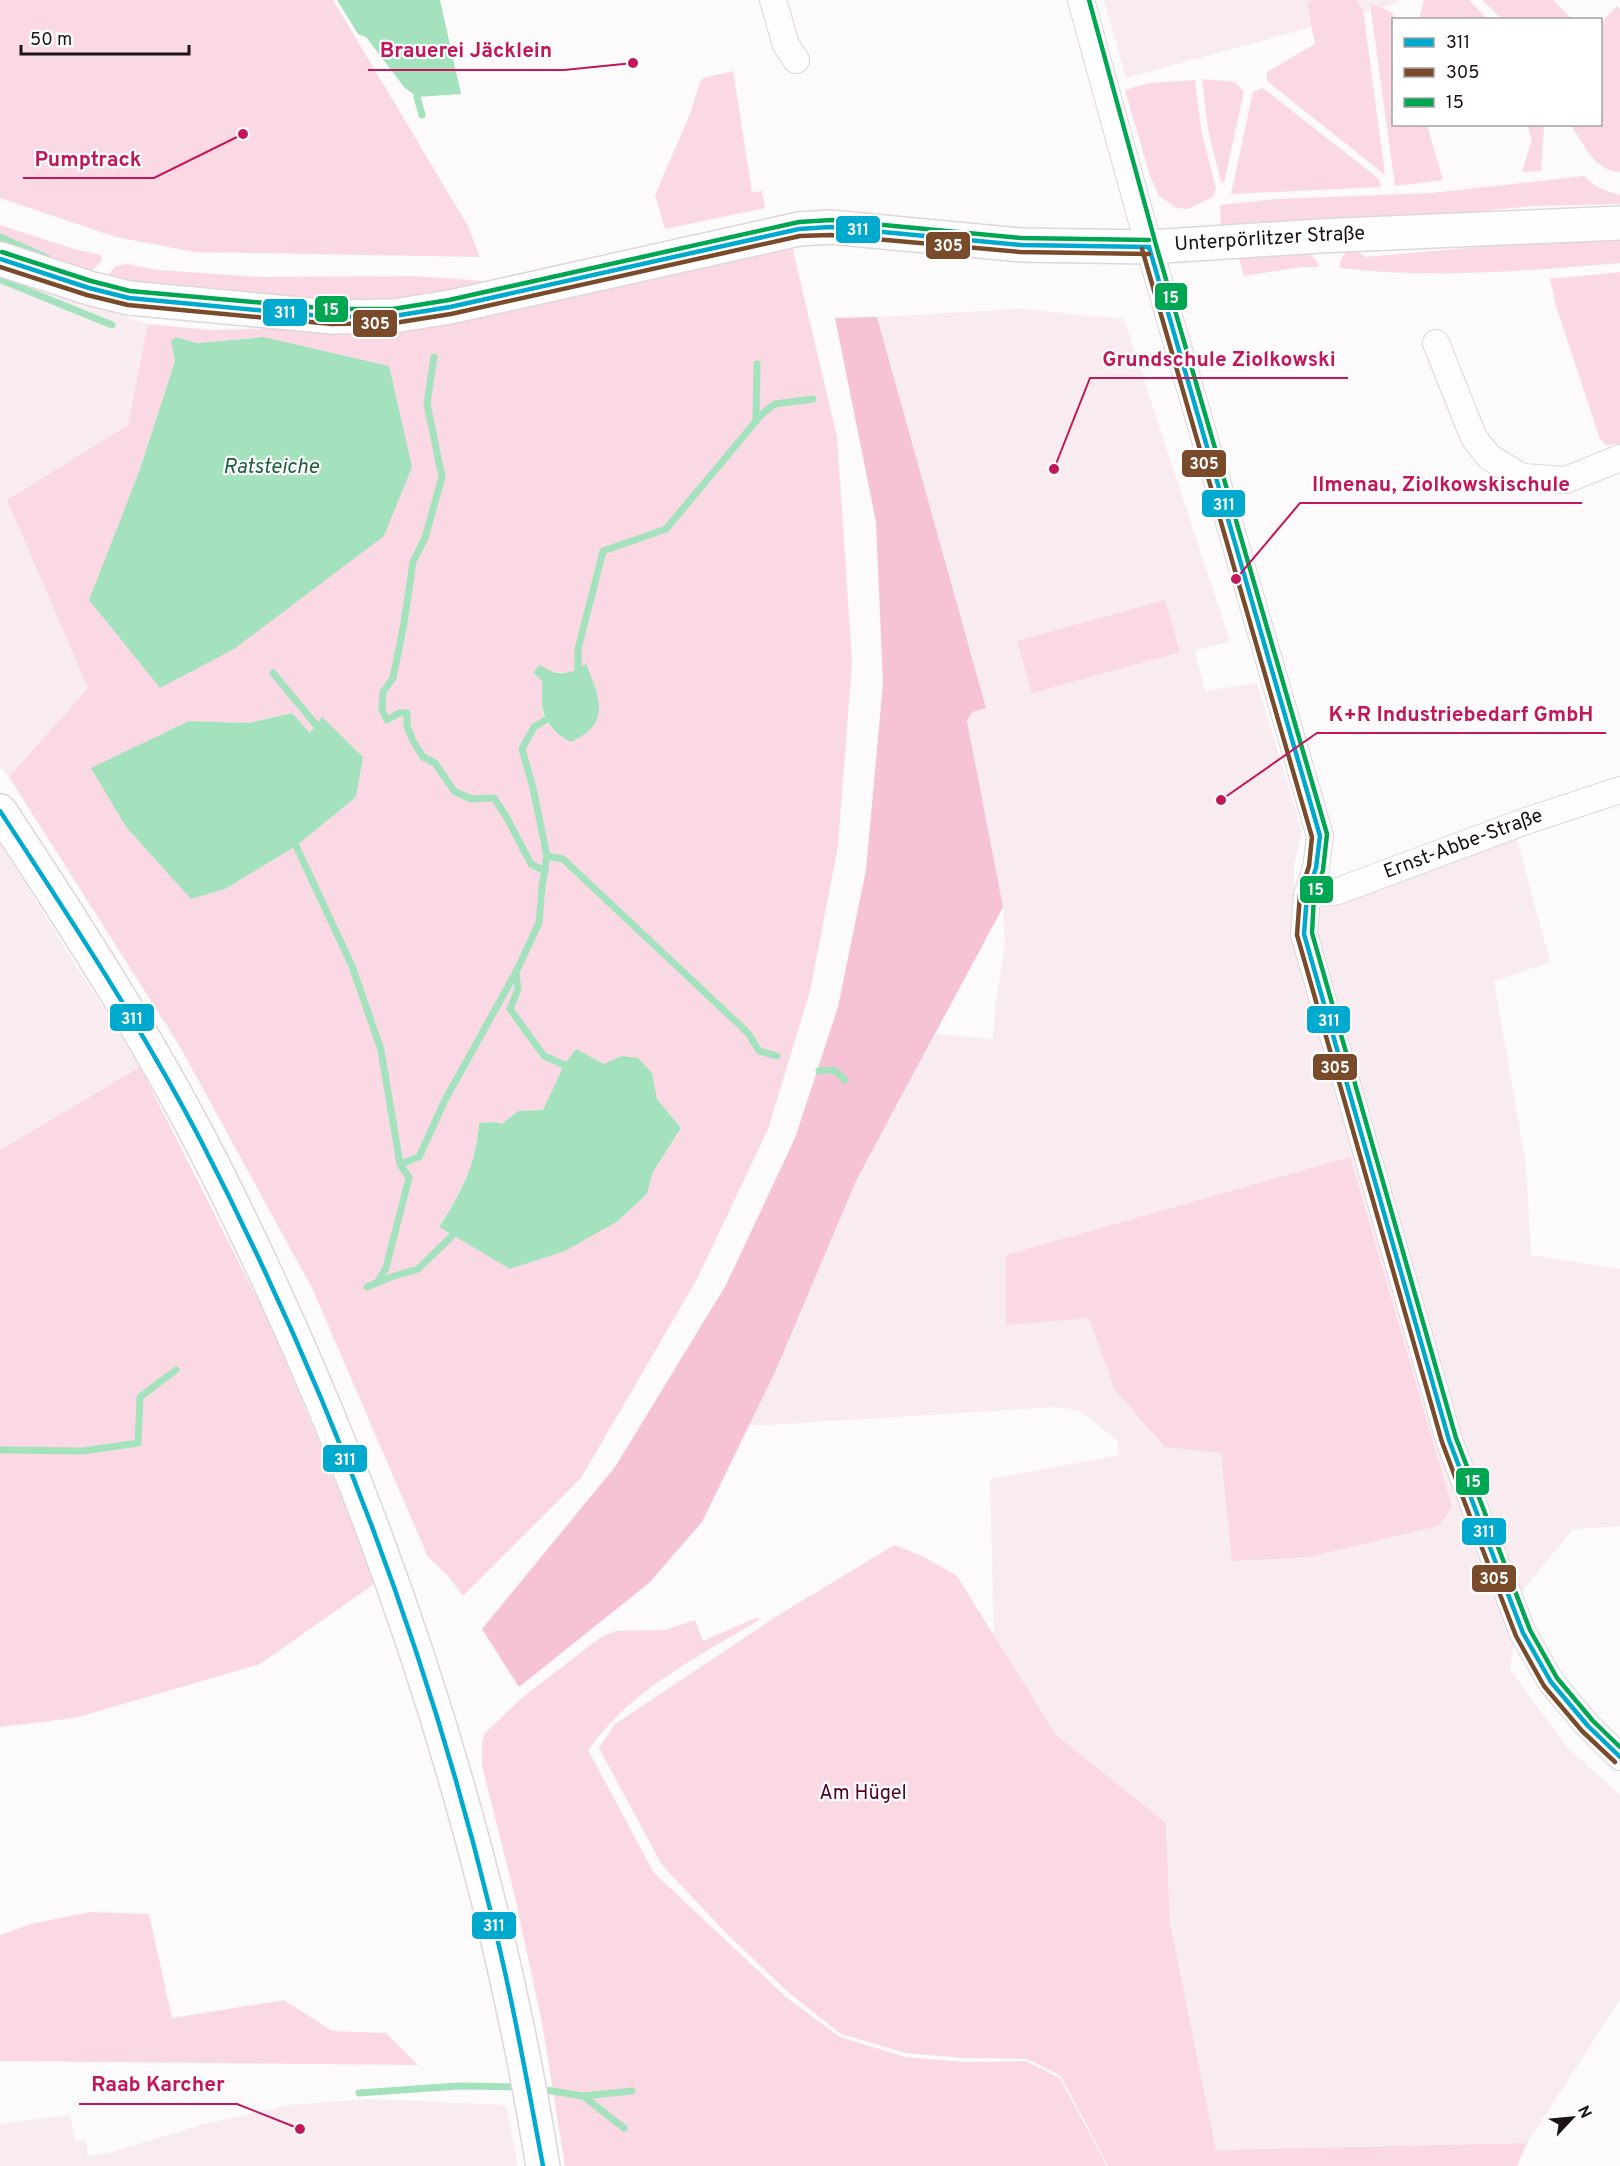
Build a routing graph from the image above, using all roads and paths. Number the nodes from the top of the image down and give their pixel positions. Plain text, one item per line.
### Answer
1 (773, 0) edge
2 (1081, 0) edge
3 (796, 60) dead end
4 (1620, 223) edge
5 (1149, 247) junction
6 (0, 259) edge
7 (1436, 343) dead end
8 (1620, 458) edge
9 (1620, 790) edge
10 (0, 810) edge
11 (1307, 895) junction
12 (1620, 1758) edge
13 (541, 2156) edge

1 - 3 street
2 - 5 street
4 - 5 street, Unterpörlitzer Straße
5 - 6 street, Unterpörlitzer Straße
5 - 11 street
7 - 8 street
9 - 11 street, Ernst-Abbe-Straße
10 - 13 street
11 - 12 street

